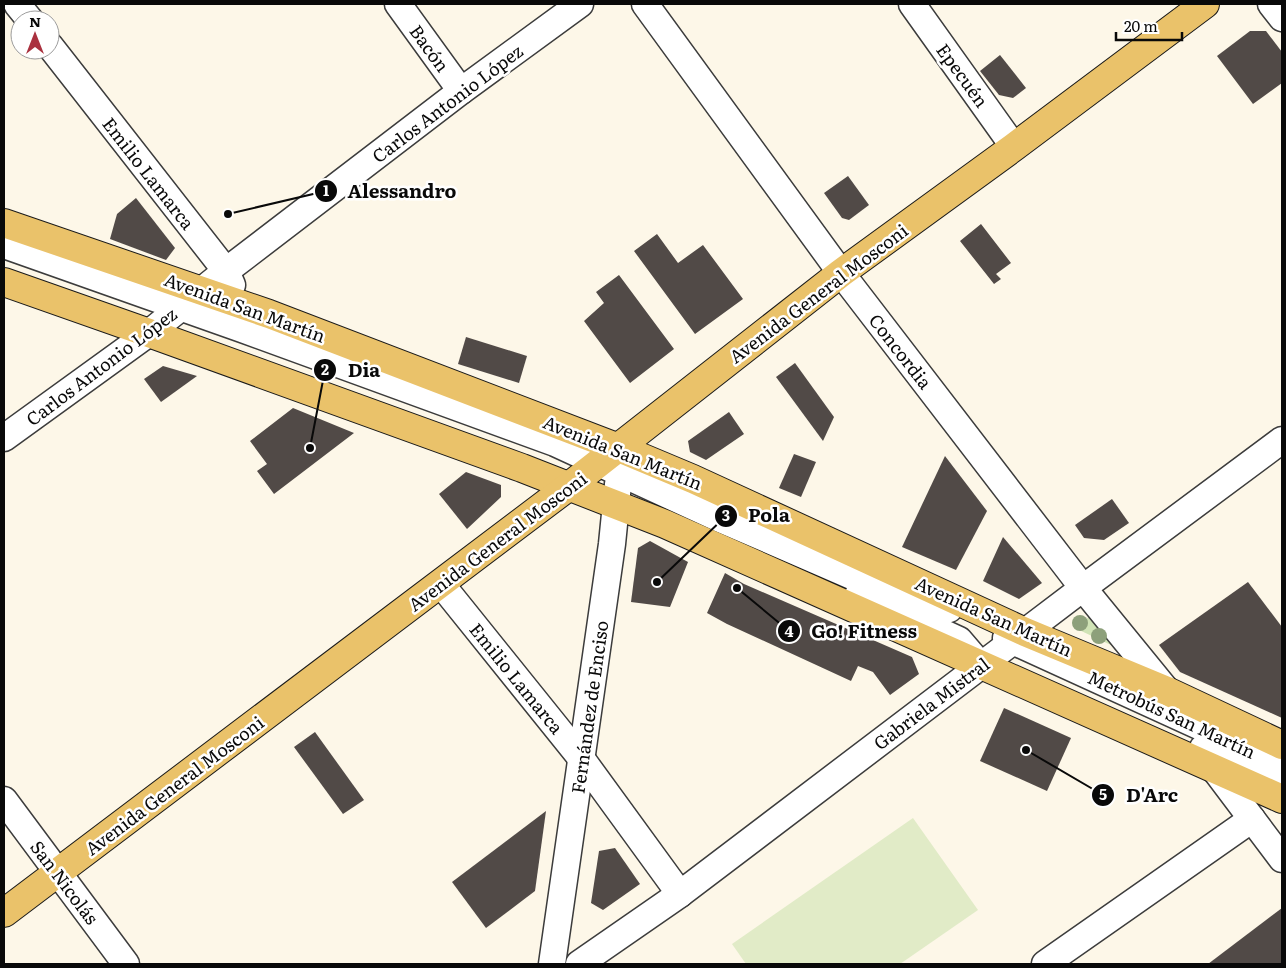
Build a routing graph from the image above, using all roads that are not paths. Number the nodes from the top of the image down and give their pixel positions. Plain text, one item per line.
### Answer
1 (398, 4) edge
2 (580, 4) edge
3 (644, 4) edge
4 (912, 4) edge
5 (1205, 4) edge
6 (1271, 4) edge
7 (1282, 18) edge
8 (60, 59) edge
9 (461, 91) junction
10 (1014, 147) junction
11 (4, 223) edge
12 (4, 244) edge
13 (4, 263) edge
14 (226, 271) junction
15 (841, 273) junction
16 (4, 282) edge
17 (201, 291) junction
18 (241, 304) junction
19 (165, 320) junction
20 (4, 438) edge
21 (1282, 440) edge
22 (604, 476) junction
23 (441, 584) junction
24 (1083, 588) junction
25 (1004, 647) junction
26 (1167, 691) junction
27 (1282, 745) edge
28 (581, 758) junction
29 (1282, 764) edge
30 (1215, 770) junction
31 (1282, 784) edge
32 (1282, 799) edge
33 (4, 800) edge
34 (1252, 819) junction
35 (1282, 859) edge
36 (58, 872) junction
37 (680, 894) junction
38 (4, 913) edge
39 (126, 964) edge
40 (552, 964) edge
41 (579, 964) edge
42 (1045, 964) edge

1 - 9 street, Bacón
2 - 9 street, Carlos Antonio López
3 - 15 street, Concordia
4 - 10 street, Epecuén
5 - 10 main road, Avenida General Mosconi
6 - 7 street
8 - 14 street, Emilio Lamarca
9 - 14 street, Carlos Antonio López
10 - 15 main road, Avenida General Mosconi
11 - 17 main road, Avenida San Martín
12 - 19 street, Metrobús San Martín
13 - 19 street, Metrobús San Martín
14 - 17 street, Carlos Antonio López
14 - 18 street, Emilio Lamarca
15 - 22 main road, Avenida General Mosconi
15 - 24 street, Concordia
16 - 19 main road, Avenida San Martín
17 - 18 main road, Avenida San Martín
17 - 19 street, Carlos Antonio López
18 - 22 main road, Avenida San Martín
19 - 20 street, Carlos Antonio López
19 - 22 street, Metrobús San Martín
19 - 22 main road, Avenida San Martín
21 - 24 street, Gabriela Mistral
22 - 23 main road, Avenida General Mosconi
22 - 25 street, Metrobús San Martín
22 - 25 main road, Avenida San Martín
22 - 25 main road, Avenida San Martín
22 - 28 street, Fernández de Enciso
23 - 28 street, Emilio Lamarca
23 - 36 main road, Avenida General Mosconi
24 - 25 street, Gabriela Mistral
24 - 26 street, Concordia
25 - 26 main road, Avenida San Martín
25 - 29 street, Metrobús San Martín
25 - 30 main road, Avenida San Martín
25 - 31 street, Metrobús San Martín
25 - 37 street, Gabriela Mistral
26 - 27 main road, Avenida San Martín
28 - 37 street, Emilio Lamarca
28 - 40 street, Fernández de Enciso
30 - 32 main road, Avenida San Martín
30 - 34 street
33 - 36 street, San Nicolás
34 - 35 street
34 - 42 street
36 - 38 main road, Avenida General Mosconi
36 - 39 street, San Nicolás
37 - 41 street, Gabriela Mistral

